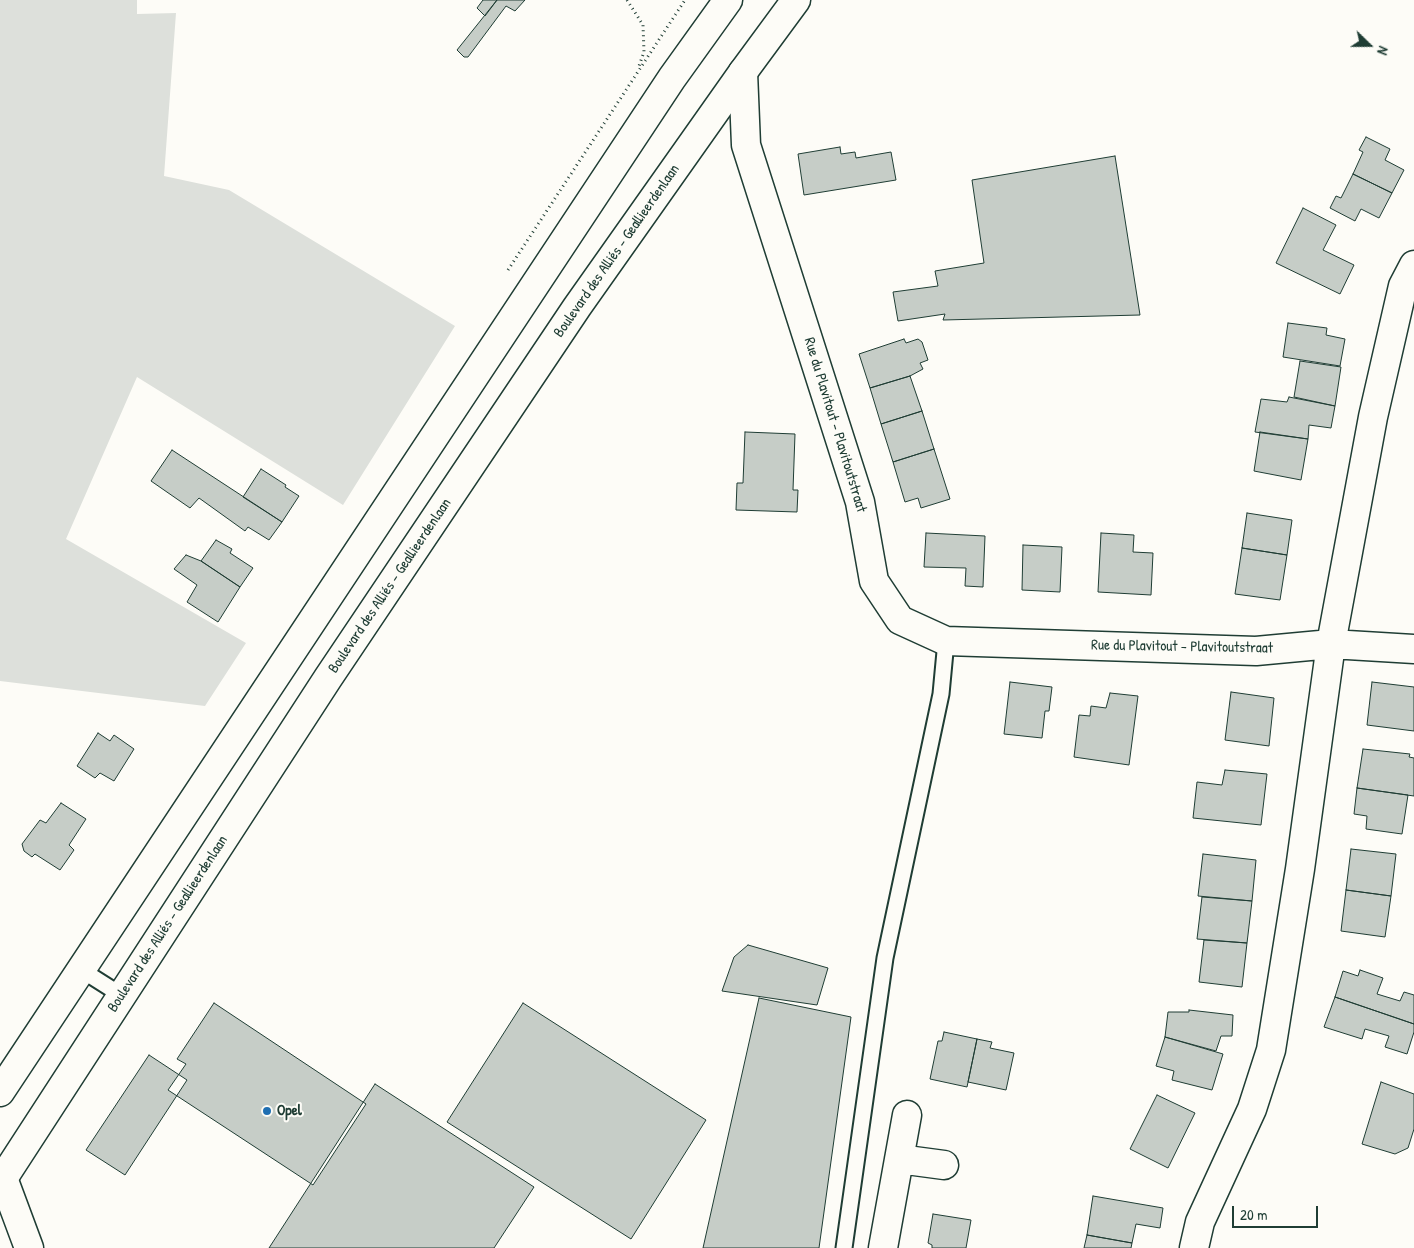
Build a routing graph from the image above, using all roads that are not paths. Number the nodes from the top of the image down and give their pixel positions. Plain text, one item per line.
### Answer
1 (728, 0) edge
2 (796, 0) edge
3 (743, 72) junction
4 (1414, 266) edge
5 (946, 641) junction
6 (1331, 644) junction
7 (1414, 649) edge
8 (80, 969) junction
9 (121, 996) junction
10 (0, 1092) edge
11 (907, 1115) dead end
12 (899, 1159) junction
13 (944, 1165) dead end
14 (1, 1179) edge
15 (29, 1248) edge
16 (844, 1248) edge
17 (882, 1248) edge
18 (1194, 1248) edge

1 - 8 main road
2 - 3 main road, Boulevard des Alliés - Geallieerdenlaan
3 - 5 main road, Rue du Plavitout - Plavitoutstraat
3 - 9 main road, Boulevard des Alliés - Geallieerdenlaan
4 - 6 main road
5 - 6 main road, Rue du Plavitout - Plavitoutstraat
5 - 16 lane
6 - 7 main road, Rue du Plavitout - Plavitoutstraat
6 - 18 main road
8 - 9 lane
8 - 10 main road
9 - 14 main road, Boulevard des Alliés - Geallieerdenlaan
11 - 12 main road
12 - 13 main road
12 - 17 main road
14 - 15 main road

